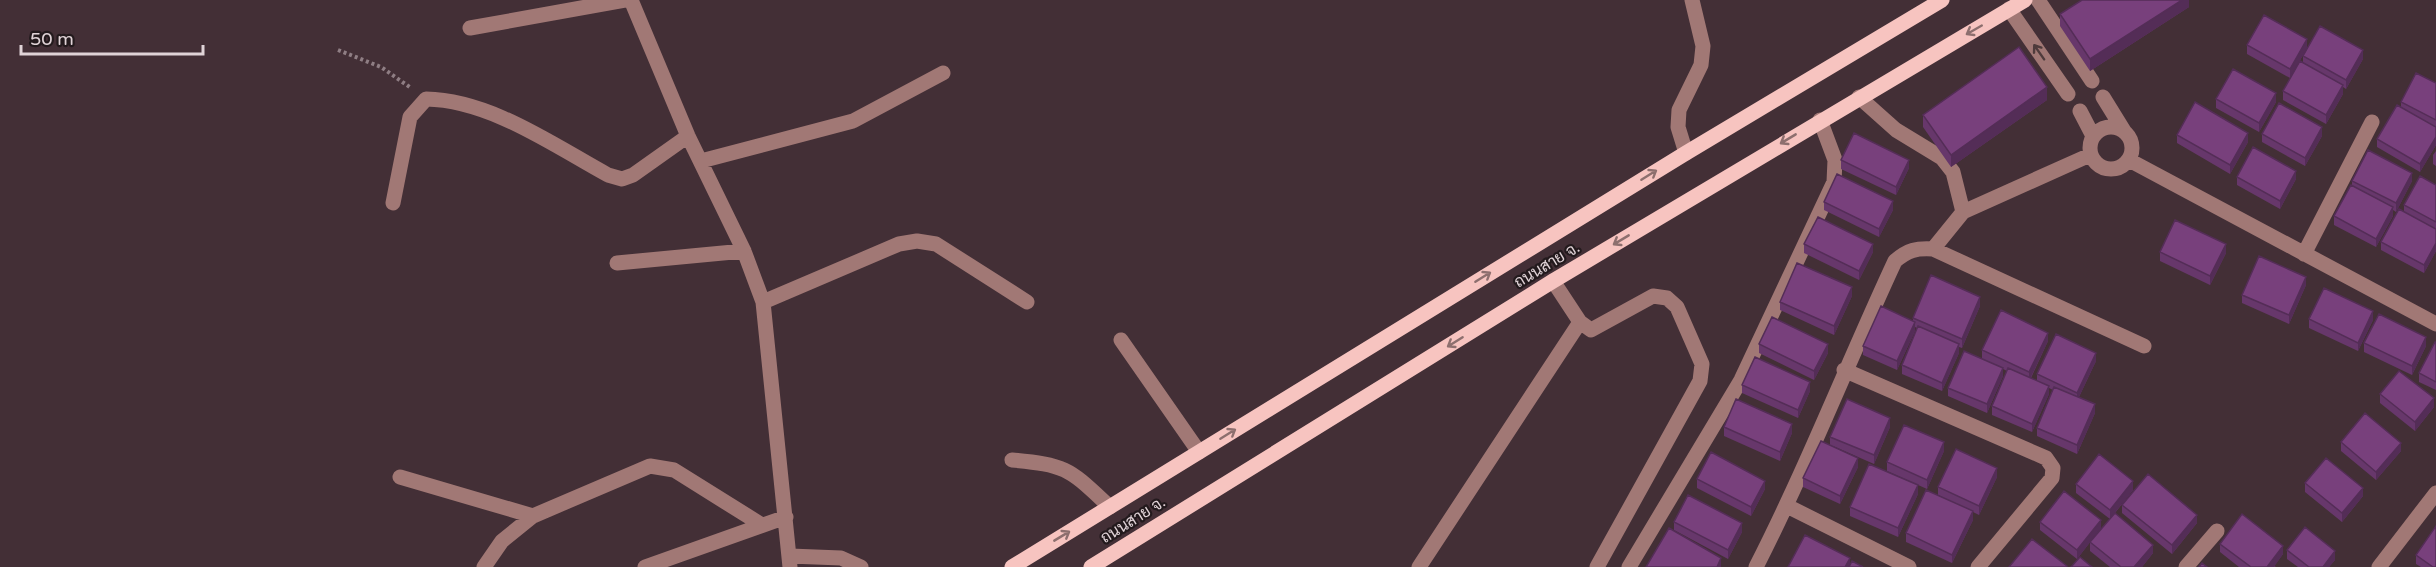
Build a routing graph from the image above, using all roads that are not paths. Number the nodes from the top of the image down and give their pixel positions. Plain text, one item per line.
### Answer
1 (625, 0) edge
2 (631, 0) edge
3 (1692, 0) edge
4 (1942, 0) edge
5 (2025, 0) edge
6 (2038, 0) edge
7 (570, 5) edge
8 (2009, 9) junction
9 (470, 28) dead end
10 (943, 73) dead end
11 (2092, 81) dead end
12 (2068, 94) dead end
13 (1859, 97) junction
14 (2103, 97) dead end
15 (2080, 111) dead end
16 (1820, 120) junction
17 (2372, 122) dead end
18 (2124, 131) junction
19 (688, 136) junction
20 (2093, 136) junction
21 (1686, 153) junction
22 (2090, 155) junction
23 (2129, 160) junction
24 (701, 161) junction
25 (393, 203) dead end
26 (1963, 212) junction
27 (1933, 249) junction
28 (744, 251) junction
29 (2304, 254) junction
30 (617, 264) dead end
31 (1553, 281) junction
32 (763, 302) junction
33 (1027, 303) dead end
34 (2435, 320) edge
35 (1580, 322) junction
36 (1121, 340) dead end
37 (2144, 346) dead end
38 (1844, 370) junction
39 (1199, 452) junction
40 (1012, 460) dead end
41 (400, 477) dead end
42 (2436, 492) edge
43 (1787, 506) junction
44 (1110, 507) junction
45 (533, 516) junction
46 (786, 517) junction
47 (762, 525) junction
48 (2217, 531) dead end
49 (790, 562) edge
50 (484, 567) edge
51 (645, 567) edge
52 (861, 567) edge
53 (1012, 567) edge
54 (1091, 567) edge
55 (1419, 567) edge
56 (1597, 567) edge
57 (1629, 567) edge
58 (1756, 567) edge
59 (1909, 567) edge
60 (1978, 567) edge
61 (2186, 567) edge
62 (2379, 567) edge

1 - 7 street
2 - 19 street
3 - 21 street
4 - 21 main road, ถนนสาย จ.
5 - 8 main road, ถนนสาย จ.
6 - 11 street
7 - 9 street
12 -> 8 street
8 -> 13 main road, ถนนสาย จ.
10 - 24 street
13 - 16 main road, ถนนสาย จ.
13 - 26 street
14 - 18 street
15 - 20 street
16 -> 31 main road, ถนนสาย จ.
16 - 57 street
17 - 29 street
18 - 20 street
18 - 23 street
19 - 24 street
19 - 25 street
20 - 22 street
39 -> 21 main road, ถนนสาย จ.
22 - 23 street
22 - 26 street
23 - 29 street
24 - 28 street
26 - 27 street
27 - 37 street
27 - 38 street
28 - 30 street
28 - 32 street
29 - 34 street
31 - 35 street
31 -> 54 main road, ถนนสาย จ.
32 - 33 street
32 - 46 street
35 - 55 street
35 - 56 street
36 - 39 street
38 - 43 street
38 - 60 street
39 - 44 main road, ถนนสาย จ.
40 - 44 street
41 - 45 street
42 - 62 street
43 - 58 street
43 - 59 street
53 -> 44 main road, ถนนสาย จ.
45 - 47 street
45 - 50 street
46 - 47 street
46 - 49 street
47 - 51 street
48 - 61 street
49 - 52 street

